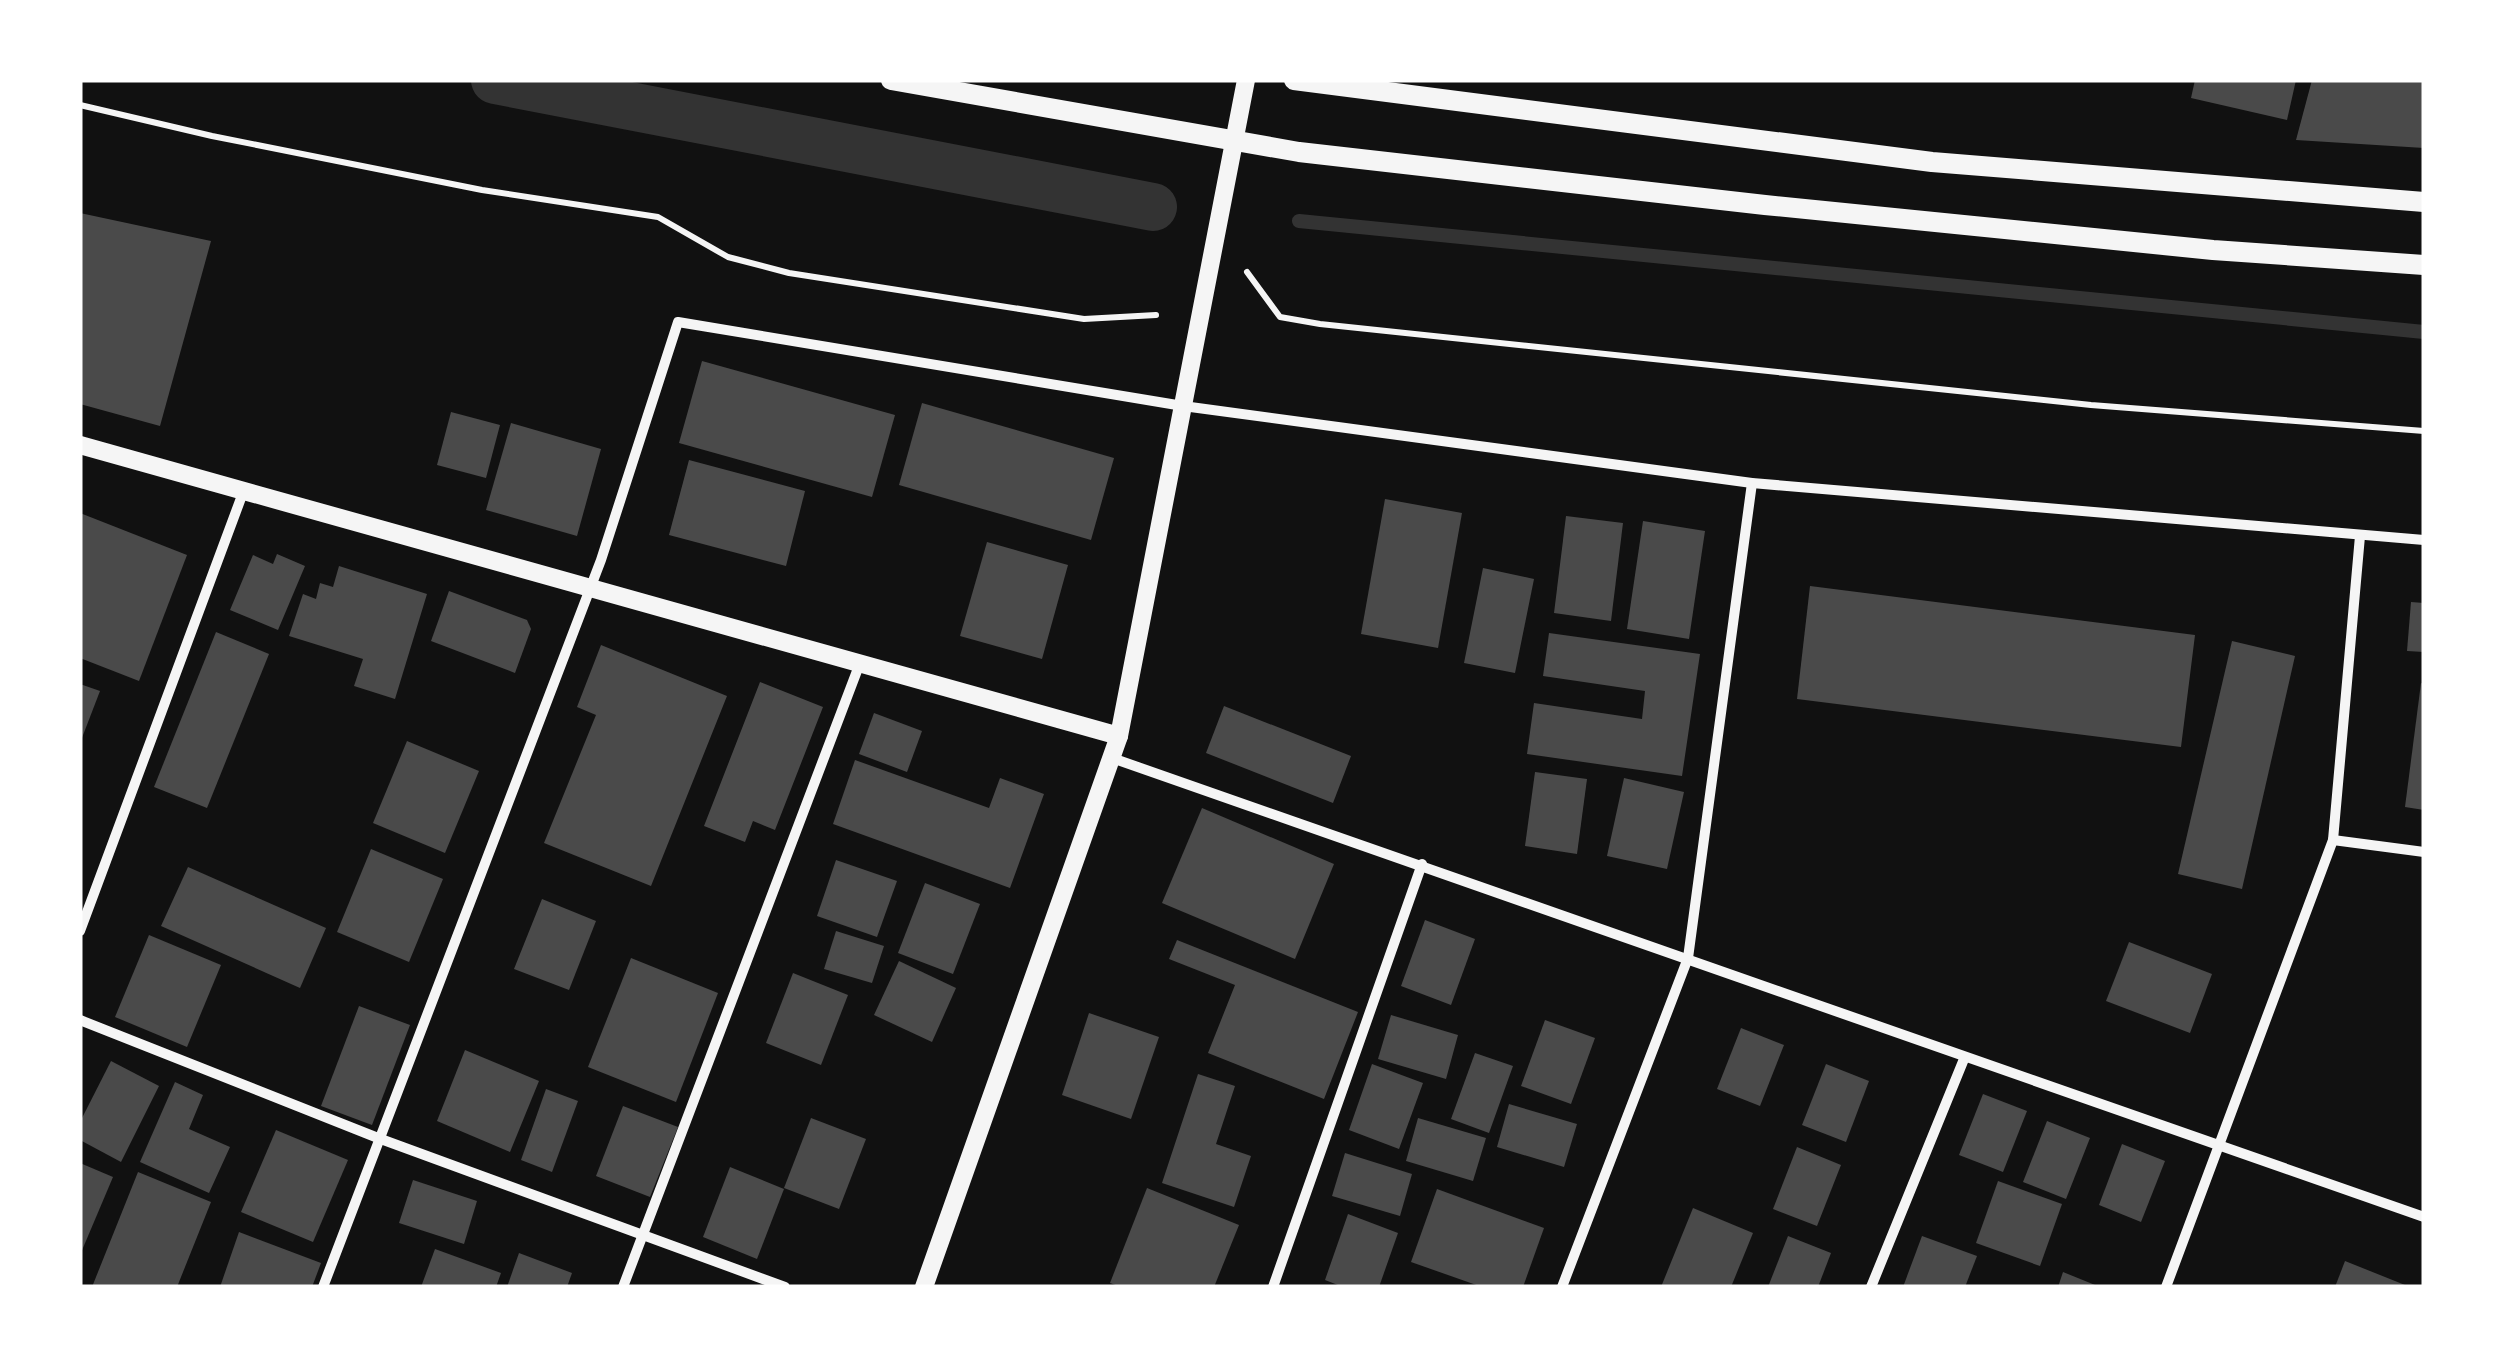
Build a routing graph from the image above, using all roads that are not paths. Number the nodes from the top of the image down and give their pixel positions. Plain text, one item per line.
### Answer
1 (891, 80) edge
2 (1246, 80) edge
3 (1294, 80) edge
4 (1233, 140) junction
5 (2424, 202) edge
6 (2424, 265) edge
7 (1182, 406) junction
8 (80, 445) edge
9 (1752, 483) junction
10 (244, 490) junction
11 (2360, 536) junction
12 (2424, 540) edge
13 (591, 586) junction
14 (860, 662) junction
15 (1120, 736) junction
16 (1112, 758) junction
17 (2333, 840) junction
18 (2424, 852) edge
19 (1422, 864) junction
20 (80, 931) edge
21 (1688, 958) junction
22 (80, 1020) edge
23 (1964, 1058) junction
24 (378, 1138) junction
25 (2220, 1148) junction
26 (2424, 1217) edge
27 (643, 1237) junction
28 (322, 1287) edge
29 (623, 1287) edge
30 (785, 1287) edge
31 (924, 1287) edge
32 (1273, 1287) edge
33 (1562, 1287) edge
34 (1871, 1287) edge
35 (2166, 1287) edge

1 - 4 main road
2 - 4 street
3 - 5 main road
4 - 6 main road
4 - 7 street
7 - 9 street
7 - 13 street
7 - 15 street
8 - 10 street
9 - 11 street
9 - 21 street
10 - 13 street
10 - 20 street
11 - 12 street
11 - 17 street
13 - 14 street
13 - 24 street
14 - 15 street
14 - 27 street
15 - 16 street
16 - 19 street
16 - 31 street
17 - 18 street
17 - 25 street
19 - 21 street
19 - 32 street
21 - 23 street
21 - 33 street
22 - 24 street
23 - 25 street
23 - 34 street
24 - 27 street
24 - 28 street
25 - 26 street
25 - 35 street
27 - 29 street
27 - 30 street

